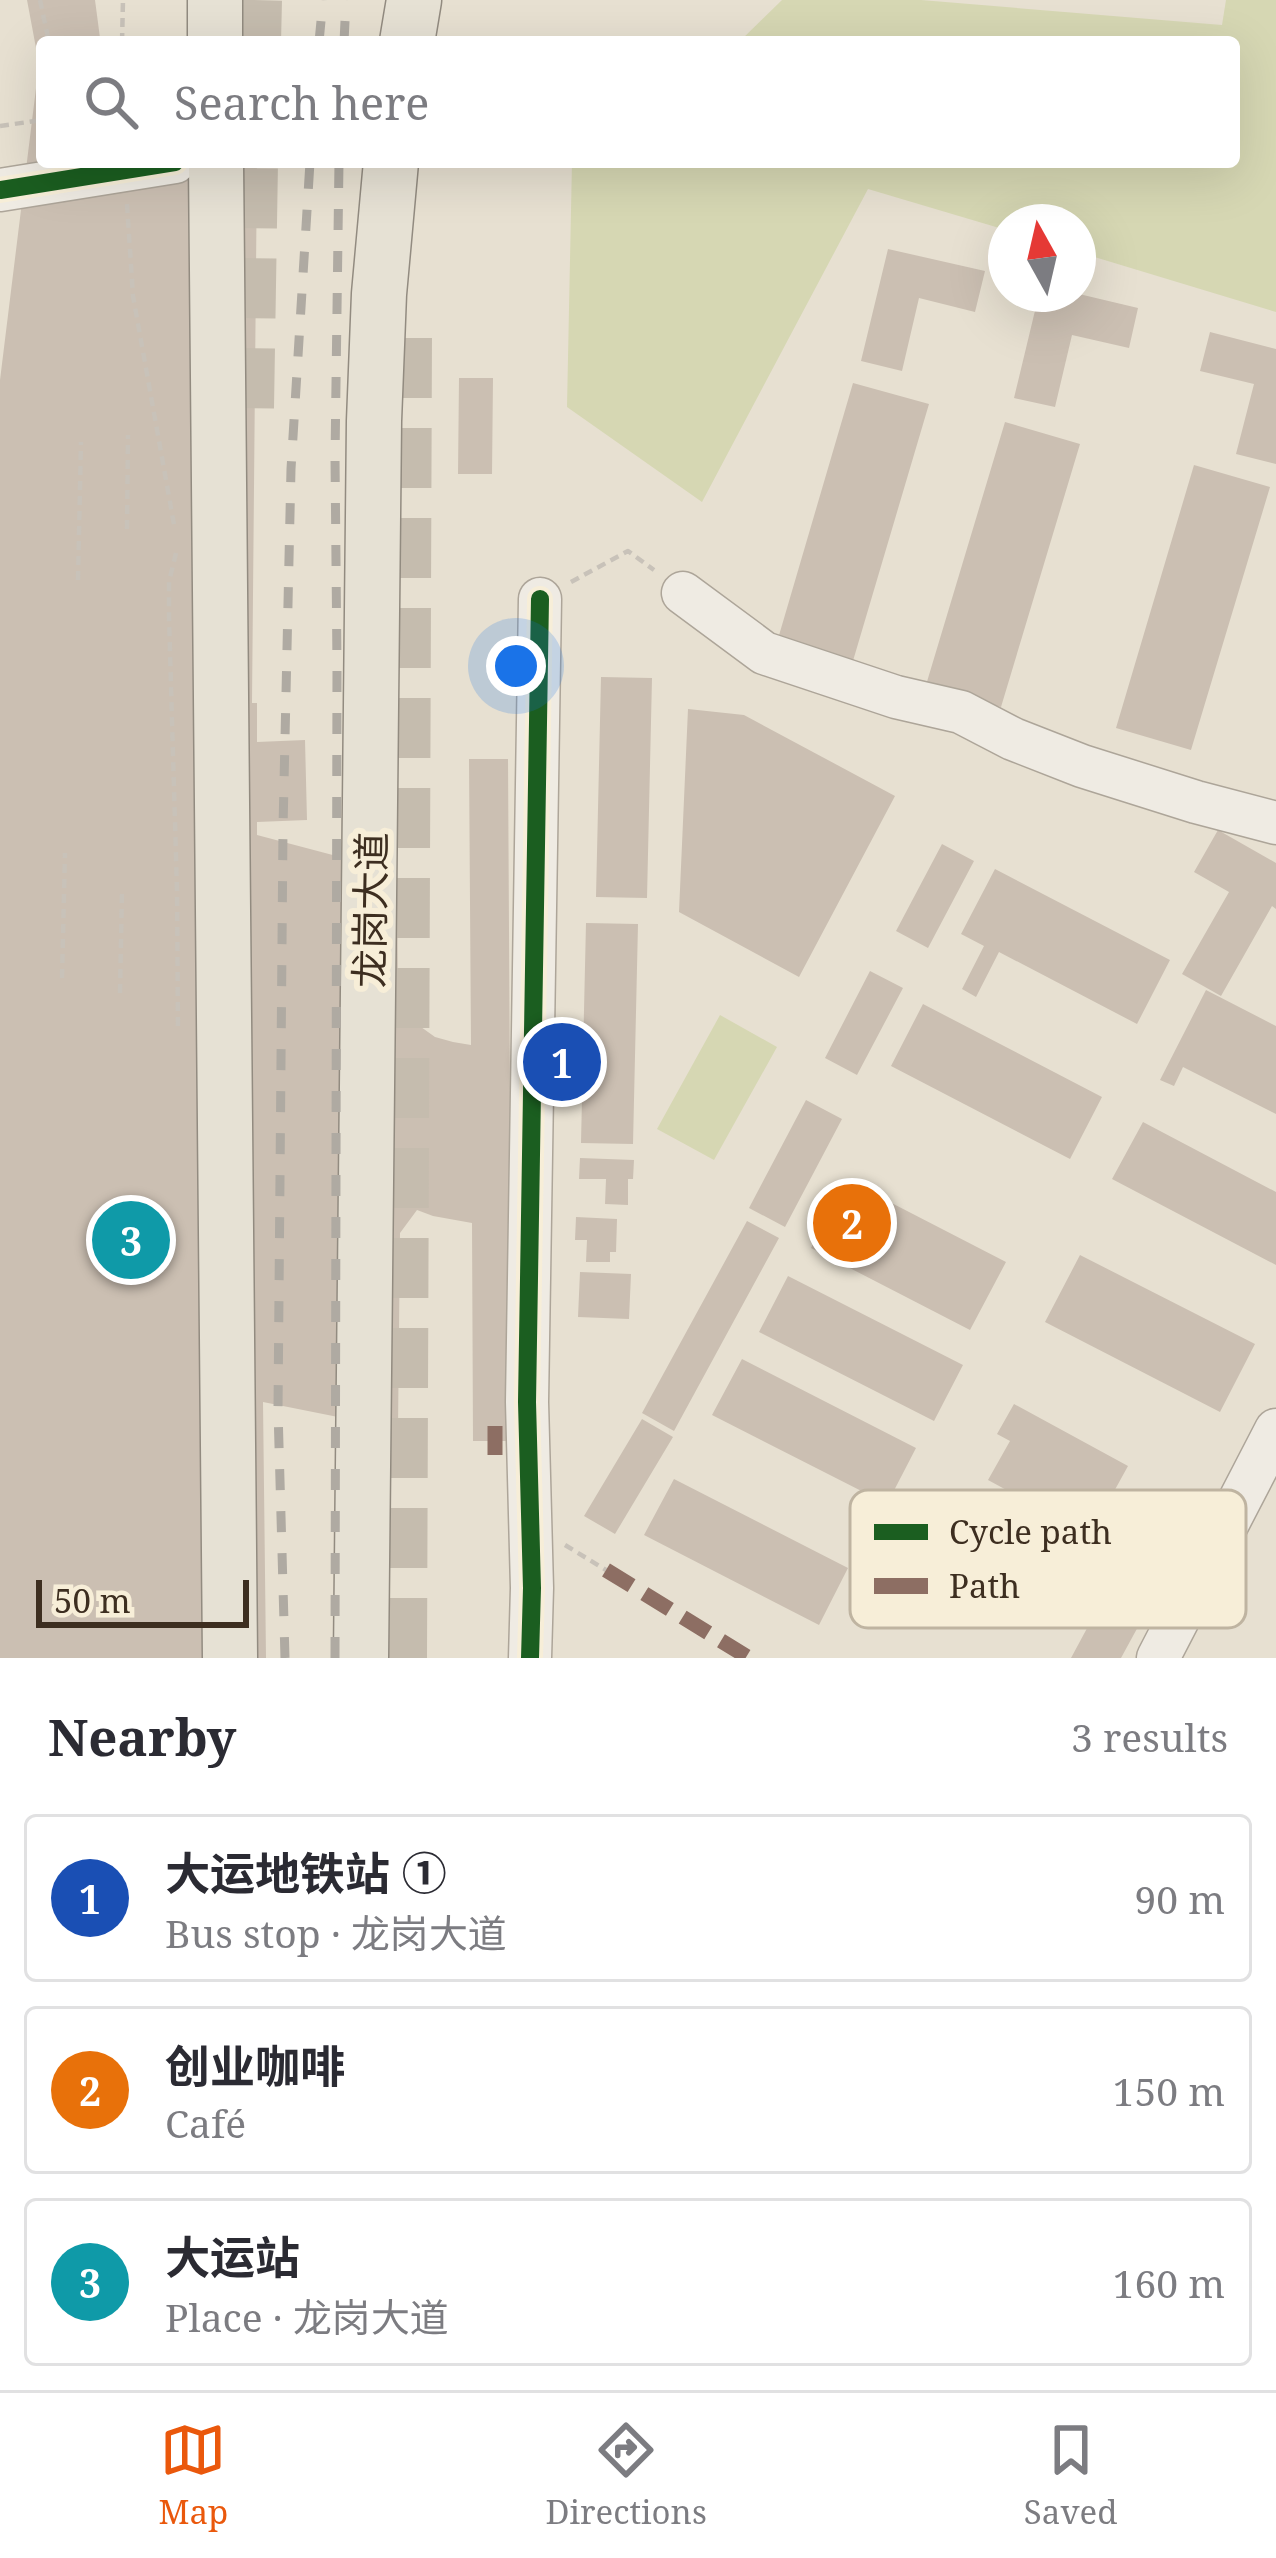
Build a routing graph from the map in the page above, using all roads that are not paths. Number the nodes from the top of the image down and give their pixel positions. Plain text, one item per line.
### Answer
1 (215, 0) edge
2 (387, 0) edge
3 (415, 0) edge
4 (215, 36) edge
5 (385, 36) edge
6 (408, 36) edge
7 (36, 155) edge
8 (0, 160) edge
9 (216, 168) edge
10 (106, 169) edge
11 (389, 169) edge
12 (0, 190) edge
13 (683, 593) road end
14 (540, 599) road end
15 (1276, 823) edge
16 (1276, 1430) edge
17 (1245, 1490) edge
18 (1174, 1628) edge
19 (230, 1658) edge
20 (361, 1658) edge
21 (530, 1658) edge
22 (1158, 1658) edge

1 - 4 main road
2 - 5 main road
3 - 6 main road
7 - 8 street
9 - 19 main road
10 - 12 street
11 - 20 main road, 龙岗大道
13 - 15 street
14 - 21 street
16 - 17 street
18 - 22 street

